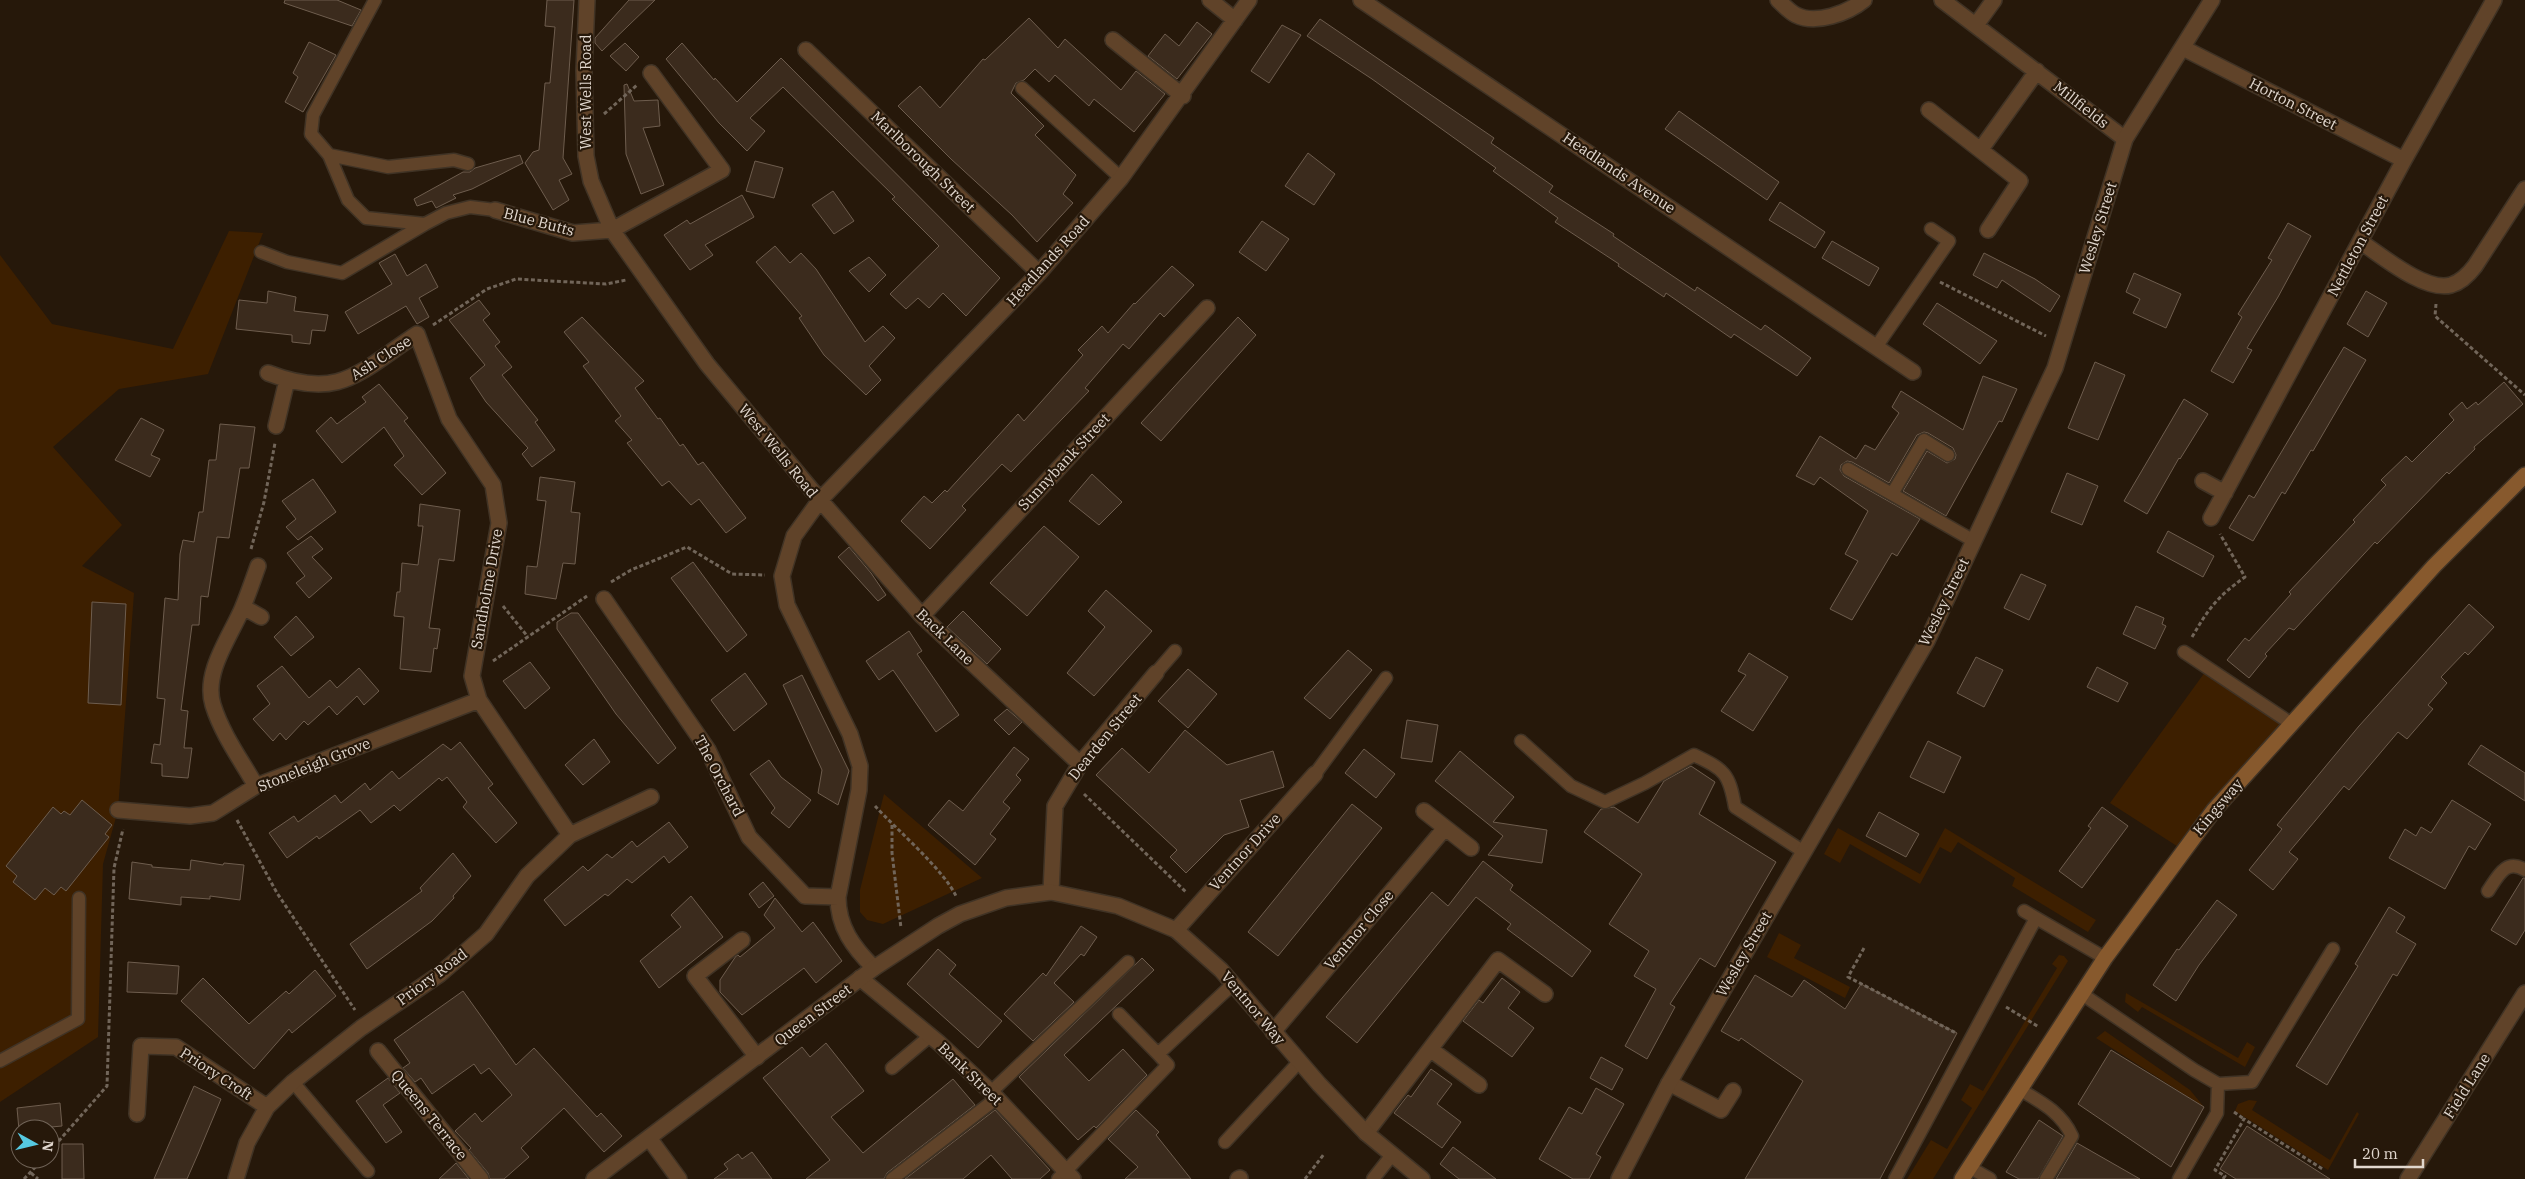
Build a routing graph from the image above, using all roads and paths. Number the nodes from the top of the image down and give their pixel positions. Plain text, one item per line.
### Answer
1 (375, 0) edge
2 (587, 0) edge
3 (1210, 0) edge
4 (1249, 0) edge
5 (1361, 0) edge
6 (1778, 0) edge
7 (1864, 0) edge
8 (1942, 0) edge
9 (1994, 0) edge
10 (2212, 0) edge
11 (2494, 0) edge
12 (1235, 20) junction
13 (1976, 25) junction
14 (1113, 40) dead end
15 (2183, 48) junction
16 (806, 50) dead end
17 (2037, 71) junction
18 (651, 74) joint
19 (1022, 88) dead end
20 (1183, 96) junction
21 (1930, 110) dead end
22 (586, 129) junction
23 (2125, 139) junction
24 (1981, 149) junction
25 (329, 155) junction
26 (2404, 160) junction
27 (468, 164) dead end
28 (1121, 178) junction
29 (2525, 189) edge
30 (496, 210) joint
31 (425, 224) junction
32 (1931, 229) dead end
33 (612, 230) junction
34 (1988, 230) dead end
35 (2361, 242) junction
36 (262, 252) dead end
37 (1039, 273) junction
38 (1926, 274) junction
39 (644, 277) junction
40 (2436, 285) junction
41 (1207, 308) dead end
42 (417, 334) junction
43 (2062, 344) junction
44 (1876, 347) junction
45 (1913, 372) dead end
46 (268, 373) dead end
47 (287, 380) junction
48 (2525, 395) edge
49 (276, 426) joint
50 (1948, 455) dead end
51 (1848, 469) dead end
52 (2525, 475) edge
53 (2203, 481) dead end
54 (2225, 493) junction
55 (1892, 494) junction
56 (820, 500) junction
57 (2211, 518) joint
58 (1974, 541) junction
59 (258, 566) joint
60 (489, 588) junction
61 (604, 599) dead end
62 (243, 607) junction
63 (922, 616) junction
64 (260, 617) dead end
65 (528, 637) dead end
66 (1175, 651) dead end
67 (2184, 652) joint
68 (1156, 673) joint
69 (1386, 678) dead end
70 (479, 700) junction
71 (2292, 724) junction
72 (1521, 741) dead end
73 (1080, 764) junction
74 (1315, 774) joint
75 (1070, 780) junction
76 (256, 786) junction
77 (859, 790) junction
78 (651, 797) dead end
79 (230, 803) junction
80 (123, 810) joint
81 (1424, 811) dead end
82 (892, 825) junction
83 (1446, 828) junction
84 (570, 835) junction
85 (1471, 848) dead end
86 (1804, 852) junction
87 (2525, 870) edge
88 (2488, 891) dead end
89 (1051, 892) junction
90 (838, 897) junction
91 (79, 898) dead end
92 (1199, 904) junction
93 (2024, 911) dead end
94 (960, 914) junction
95 (2036, 918) junction
96 (1176, 930) junction
97 (742, 940) dead end
98 (1864, 948) dead end
99 (904, 949) junction
100 (2333, 949) dead end
101 (2105, 958) junction
102 (1128, 962) dead end
103 (874, 968) junction
104 (860, 978) junction
105 (1233, 984) junction
106 (2525, 993) edge
107 (1545, 994) dead end
108 (2082, 994) junction
109 (1993, 999) junction
110 (1118, 1014) dead end
111 (365, 1025) junction
112 (1950, 1030) dead end
113 (1273, 1032) junction
114 (930, 1036) junction
115 (2054, 1036) junction
116 (1430, 1049) junction
117 (378, 1050) dead end
118 (1158, 1054) junction
119 (757, 1057) junction
120 (0, 1061) edge
121 (1299, 1062) junction
122 (892, 1068) dead end
123 (292, 1082) junction
124 (1669, 1083) junction
125 (1479, 1084) dead end
126 (2218, 1084) junction
127 (2019, 1089) junction
128 (1733, 1091) dead end
129 (994, 1095) junction
130 (267, 1107) junction
131 (137, 1114) dead end
132 (1366, 1133) junction
133 (649, 1138) junction
134 (60, 1140) edge
135 (1225, 1142) dead end
136 (1324, 1154) dead end
137 (1392, 1155) junction
138 (34, 1169) edge
139 (2324, 1170) dead end
140 (368, 1171) dead end
141 (31, 1172) junction
142 (1966, 1173) edge
143 (1065, 1177) edge
144 (24, 1179) edge
145 (38, 1179) edge
146 (236, 1179) edge
147 (481, 1179) edge
148 (594, 1179) edge
149 (679, 1179) edge
150 (892, 1179) edge
151 (1305, 1179) edge
152 (1373, 1179) edge
153 (1422, 1179) edge
154 (1618, 1179) edge
155 (1895, 1179) edge
156 (1990, 1179) edge
157 (2046, 1179) edge
158 (2180, 1179) edge
159 (2223, 1179) edge
160 (2408, 1179) edge

1 - 25 lane
2 - 22 street, West Wells Road
3 - 12 street
4 - 12 street, Headlands Road
5 - 44 street, Headlands Avenue
6 - 7 street
8 - 13 street, Millfields
9 - 13 street
10 - 15 street, Wesley Street
11 - 26 street, Nettleton Street
12 - 20 street, Headlands Road
13 - 17 street, Millfields
14 - 20 street
15 - 23 street, Wesley Street
15 - 26 street, Horton Street
16 - 37 street, Marlborough Street
17 - 23 street, Millfields
17 - 24 street
18 - 22 path
18 - 33 street
19 - 28 lane
20 - 28 street, Headlands Road
21 - 24 street
22 - 33 street, West Wells Road
23 - 43 street, Wesley Street
24 - 34 street
25 - 27 lane
25 - 31 lane
26 - 35 street, Nettleton Street
28 - 37 street, Headlands Road
29 - 40 street
30 - 31 lane
30 - 33 street, Blue Butts
31 - 36 lane
32 - 38 lane
33 - 39 street, West Wells Road
35 - 40 street
35 - 54 street, Nettleton Street
37 - 56 street, Headlands Road
38 - 43 path
38 - 44 lane
39 - 42 path
39 - 56 street, West Wells Road
40 - 48 path
41 - 63 street, Sunnybank Street
42 - 47 street, Ash Close
42 - 60 street, Sandholme Drive
43 - 58 street, Wesley Street
44 - 45 street, Headlands Avenue
46 - 47 street, Ash Close
47 - 49 street
49 - 59 path
50 - 55 lane
51 - 55 lane
52 - 71 main road, Kingsway
53 - 54 street
54 - 57 street, Nettleton Street
55 - 58 lane
56 - 63 street, Back Lane
56 - 77 street, West Wells Road
57 - 67 path
58 - 86 street, Wesley Street
59 - 62 street
60 - 65 path
60 - 70 street, Sandholme Drive
61 - 90 street, The Orchard
62 - 64 street
62 - 76 street
63 - 73 street, Back Lane
66 - 68 lane
67 - 71 lane
68 - 73 street, Dearden Street
69 - 74 lane
70 - 76 street, Stoneleigh Grove
70 - 84 street, Sandholme Drive
71 - 101 main road, Kingsway
72 - 86 lane
73 - 75 street, Dearden Street
74 - 92 street, Ventnor Drive
75 - 89 street, Dearden Street
75 - 92 path
76 - 79 street, Stoneleigh Grove
77 - 82 path
77 - 90 street, West Wells Road
78 - 84 street, Priory Road
79 - 80 street, Stoneleigh Grove
79 - 111 path
80 - 134 path
81 - 83 street
82 - 94 path
82 - 99 path
83 - 85 street
83 - 113 street, Ventnor Close
84 - 111 street, Priory Road
86 - 124 street, Wesley Street
87 - 88 lane
89 - 94 street, Queen Street
89 - 96 street, Ventnor Way
90 - 103 street, West Wells Road
91 - 120 lane
92 - 96 street, Ventnor Drive
93 - 95 lane
94 - 99 street, Queen Street
95 - 101 lane
95 - 109 lane
96 - 105 street, Ventnor Way
97 - 119 street
98 - 112 path
99 - 103 street, Queen Street
100 - 126 lane
101 - 108 main road, Kingsway
102 - 129 lane
103 - 104 street, Queen Street
104 - 114 street, Bank Street
104 - 119 street, Queen Street
105 - 113 street, Ventnor Way
105 - 118 lane
106 - 160 street, Field Lane
107 - 116 street
108 - 115 main road, Kingsway
108 - 126 lane
109 - 115 path
109 - 155 lane
110 - 118 lane
111 - 123 street, Priory Road
113 - 121 street, Ventnor Way
114 - 122 lane
114 - 129 street, Bank Street
115 - 127 main road, Kingsway
116 - 125 street
116 - 132 street
117 - 147 street, Queens Terrace
118 - 143 lane
119 - 133 street, Queen Street
121 - 132 street, Ventnor Way
121 - 135 lane
123 - 130 street, Priory Road
123 - 140 lane
124 - 128 street
124 - 154 street, Wesley Street
126 - 158 lane
127 - 142 main road, Kingsway
127 - 157 lane
129 - 143 street, Bank Street
129 - 150 lane
130 - 131 street, Priory Croft
130 - 146 street, Priory Road
132 - 137 street, Ventnor Way
133 - 148 street, Queen Street
133 - 149 street
136 - 151 path
137 - 152 lane
137 - 153 street, Ventnor Way
138 - 141 path
139 - 159 path
141 - 144 path
141 - 145 path
142 - 156 lane

